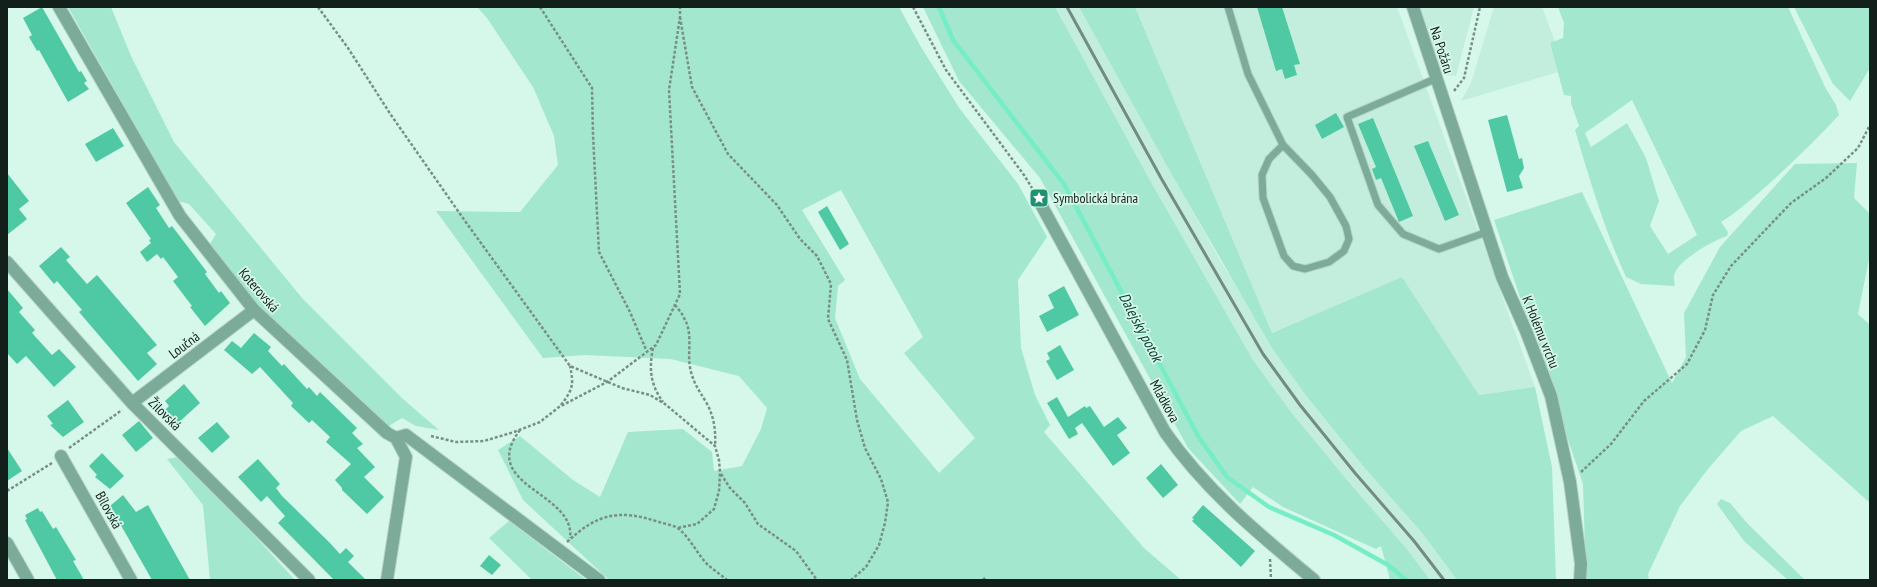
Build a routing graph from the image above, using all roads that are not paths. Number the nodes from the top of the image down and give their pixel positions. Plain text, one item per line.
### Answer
1 (59, 7) edge
2 (1228, 7) edge
3 (1413, 7) edge
4 (1436, 79) junction
5 (1445, 102) joint
6 (1282, 145) junction
7 (1038, 199) road end
8 (1487, 232) junction
9 (7, 262) edge
10 (254, 310) junction
11 (132, 403) junction
12 (396, 438) junction
13 (61, 456) dead end
14 (7, 543) edge
15 (28, 580) edge
16 (131, 580) edge
17 (310, 580) edge
18 (387, 580) edge
19 (599, 580) edge
20 (1314, 580) edge
21 (1580, 580) edge

1 - 10 street, Koterovská
2 - 6 lane
3 - 4 street, Na Požáru
4 - 5 street, Na Požáru
4 - 8 lane
5 - 8 street, K Holému vrchu
6 - 6 lane
7 - 20 street, Mládkova
8 - 21 street, K Holému vrchu
9 - 11 street, Žilovská
10 - 11 street, Loučná
10 - 12 street, Koterovská
11 - 17 street, Žilovská
12 - 18 street, Koterovská
12 - 19 street
13 - 16 street, Bílovská
14 - 15 street

